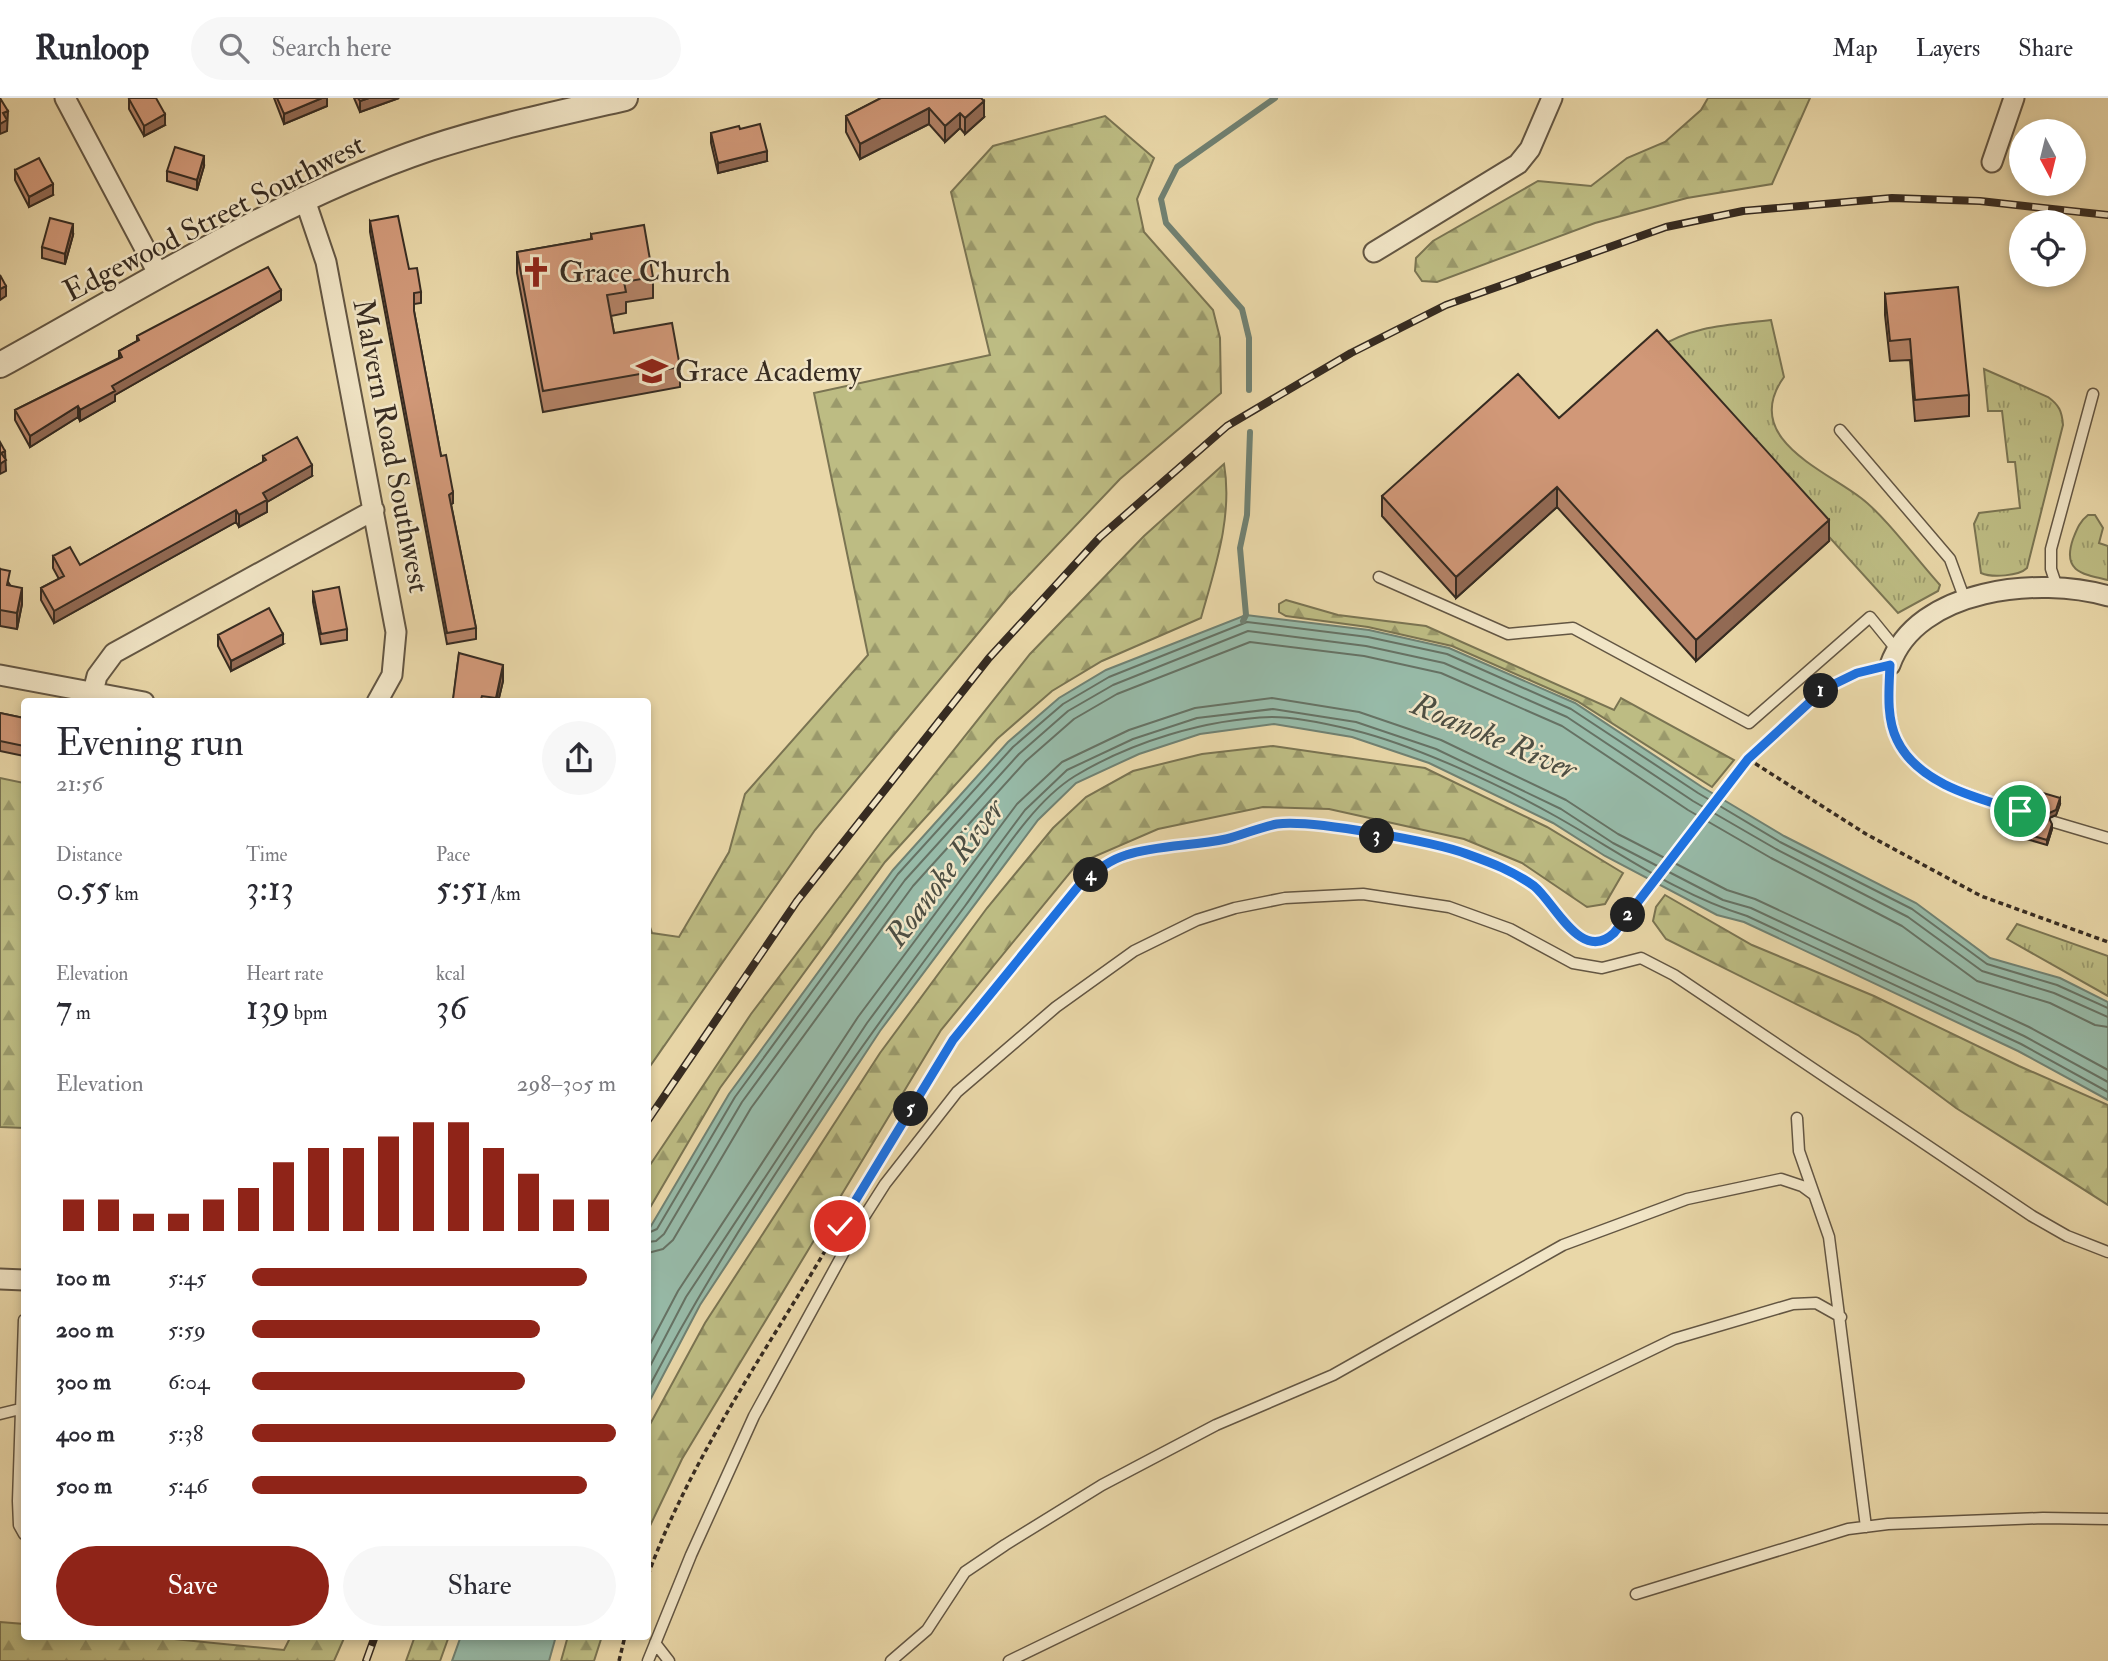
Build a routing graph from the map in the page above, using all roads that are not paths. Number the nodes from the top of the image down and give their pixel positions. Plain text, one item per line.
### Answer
1 (65, 98) edge
2 (625, 98) edge
3 (1552, 98) edge
4 (2014, 98) edge
5 (1992, 162) dead end
6 (305, 200) junction
7 (1374, 252) dead end
8 (160, 277) junction
9 (0, 365) edge
10 (2093, 394) dead end
11 (1840, 430) dead end
12 (374, 510) junction
13 (1378, 577) dead end
14 (2057, 587) junction
15 (2108, 596) edge
16 (1965, 600) junction
17 (1893, 657) junction
18 (0, 675) edge
19 (93, 692) junction
20 (124, 698) edge
21 (379, 698) edge
22 (2020, 811) edge
23 (2054, 822) edge
24 (2108, 838) edge
25 (1797, 1118) dead end
26 (1813, 1194) junction
27 (2108, 1252) edge
28 (0, 1279) edge
29 (21, 1280) edge
30 (1841, 1317) junction
31 (21, 1409) edge
32 (0, 1414) edge
33 (21, 1445) edge
34 (2108, 1519) edge
35 (1867, 1527) junction
36 (21, 1529) edge
37 (1636, 1594) dead end
38 (655, 1643) junction
39 (648, 1661) edge
40 (669, 1661) edge
41 (891, 1661) edge
42 (1009, 1661) edge

1 - 8 street
2 - 6 street, Edgewood Street Southwest
3 - 7 street
4 - 5 street
6 - 8 street, Edgewood Street Southwest
6 - 12 street, Malvern Road Southwest
8 - 9 street, Edgewood Street Southwest
10 - 14 lane
11 - 16 lane
12 - 19 street
12 - 21 street, Malvern Road Southwest
13 - 17 lane
14 - 15 street
14 - 16 street
16 - 17 street
17 - 22 lane
18 - 19 street
19 - 20 street
23 - 24 lane
25 - 26 lane
26 - 30 lane
26 - 41 lane
27 - 38 lane
28 - 29 street
30 - 35 lane
30 - 42 lane
31 - 32 lane
33 - 36 lane
34 - 35 lane
35 - 37 lane
38 - 39 lane
38 - 40 lane

